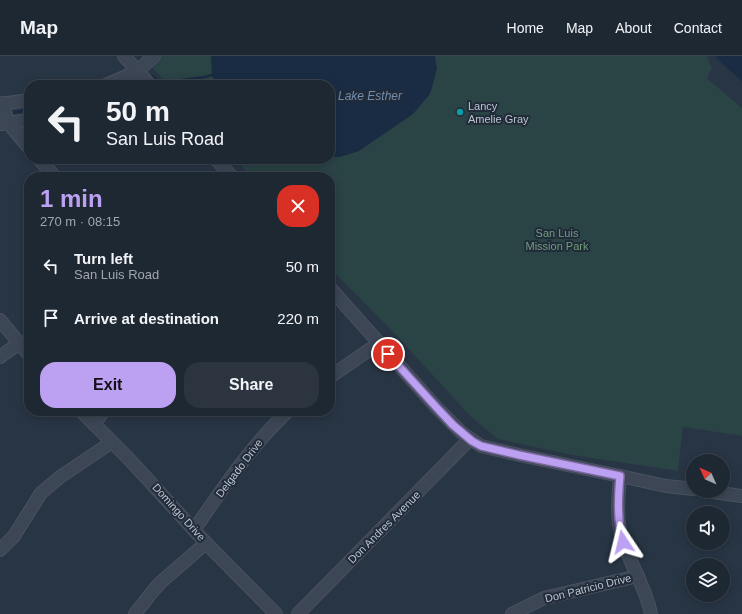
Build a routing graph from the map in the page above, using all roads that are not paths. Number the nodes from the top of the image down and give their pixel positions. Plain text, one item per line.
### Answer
1 (124, 56) edge
2 (154, 56) edge
3 (138, 71) junction
4 (117, 80) edge
5 (146, 80) edge
6 (24, 101) edge
7 (2, 104) edge
8 (24, 121) edge
9 (4, 123) edge
10 (24, 143) edge
11 (43, 164) edge
12 (220, 164) edge
13 (51, 172) edge
14 (228, 172) edge
15 (335, 294) edge
16 (0, 320) edge
17 (19, 343) junction
18 (379, 343) junction
19 (24, 349) edge
20 (0, 357) edge
21 (335, 374) edge
22 (86, 416) edge
23 (100, 416) edge
24 (283, 416) edge
25 (94, 424) junction
26 (470, 439) junction
27 (112, 442) junction
28 (620, 476) junction
29 (686, 488) edge
30 (730, 494) edge
31 (742, 496) edge
32 (194, 530) junction
33 (206, 543) junction
34 (0, 550) edge
35 (638, 576) junction
36 (515, 613) edge
37 (135, 614) edge
38 (276, 614) edge
39 (298, 614) edge
40 (651, 614) edge

1 - 3 street
2 - 3 street
3 - 4 street
3 - 5 street
6 - 7 street
7 - 9 street
8 - 9 street
9 - 10 street
11 - 13 street
12 - 14 street
15 - 18 street
16 - 17 street
17 - 19 street
17 - 20 street
18 - 21 street
18 - 26 street
22 - 25 street, Domingo Drive
23 - 25 street
24 - 32 street, Delgado Drive
25 - 27 street, Domingo Drive
26 - 28 street
26 - 39 street, Don Andres Avenue
27 - 32 street, Domingo Drive
27 - 34 street
28 - 29 street
28 - 35 street
30 - 31 street
32 - 33 street, Domingo Drive
33 - 37 street
33 - 38 street, Domingo Drive
35 - 36 street, Don Patricio Drive
35 - 40 street

